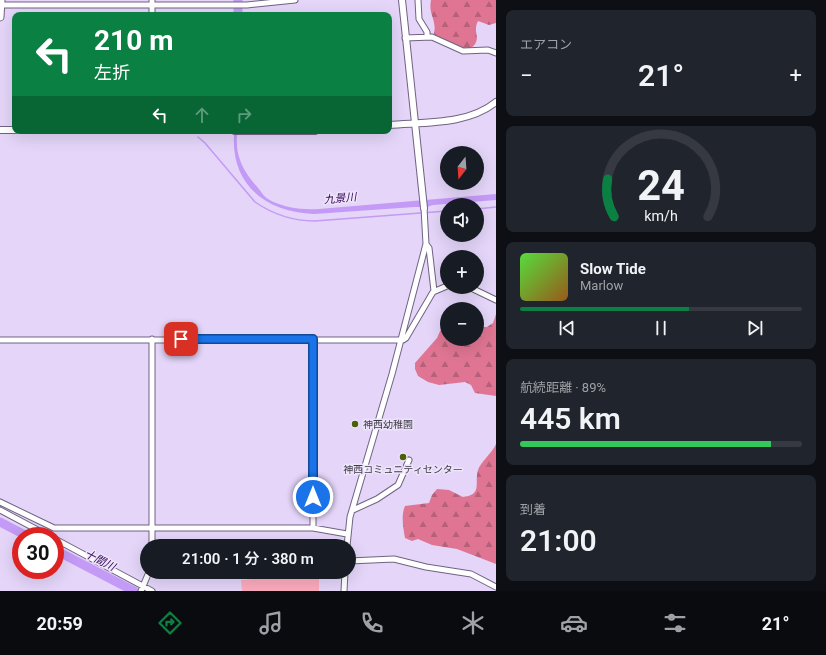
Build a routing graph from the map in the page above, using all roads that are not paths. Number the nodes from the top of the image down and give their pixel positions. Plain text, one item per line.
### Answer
1 (1, 0) edge
2 (295, 0) edge
3 (402, 0) edge
4 (418, 0) edge
5 (152, 2) edge
6 (0, 5) edge
7 (0, 17) edge
8 (428, 37) junction
9 (405, 38) junction
10 (496, 53) edge
11 (496, 102) edge
12 (415, 123) junction
13 (392, 126) edge
14 (0, 130) edge
15 (12, 130) edge
16 (424, 211) joint
17 (426, 244) junction
18 (440, 289) edge
19 (434, 291) junction
20 (484, 294) edge
21 (496, 300) edge
22 (152, 339) junction
23 (313, 339) junction
24 (0, 340) edge
25 (401, 340) junction
26 (409, 460) dead end
27 (0, 502) edge
28 (0, 510) edge
29 (353, 510) junction
30 (32, 527) edge
31 (152, 528) junction
32 (313, 528) junction
33 (347, 534) junction
34 (152, 539) edge
35 (347, 539) edge
36 (64, 544) edge
37 (356, 561) edge
38 (345, 579) edge
39 (496, 587) edge
40 (142, 588) edge
41 (152, 591) edge
42 (344, 591) edge

1 - 6 main road
2 - 5 street
3 - 9 street
4 - 8 street
5 - 6 street
6 - 7 main road
8 - 9 street
8 - 10 street
9 - 12 street
11 - 12 street
12 - 13 street
12 - 16 street
14 - 15 street
16 - 17 street
17 - 19 street
17 - 25 street
18 - 19 street
19 - 25 street
20 - 21 street
22 - 23 street
22 - 24 street
22 - 31 street
23 - 25 street
23 - 32 street
25 - 29 street
26 - 29 street
27 - 31 street
28 - 30 street
29 - 33 street
31 - 32 street
31 - 34 street
32 - 33 street
33 - 35 street
36 - 40 street
37 - 39 street
38 - 42 street
40 - 41 street

